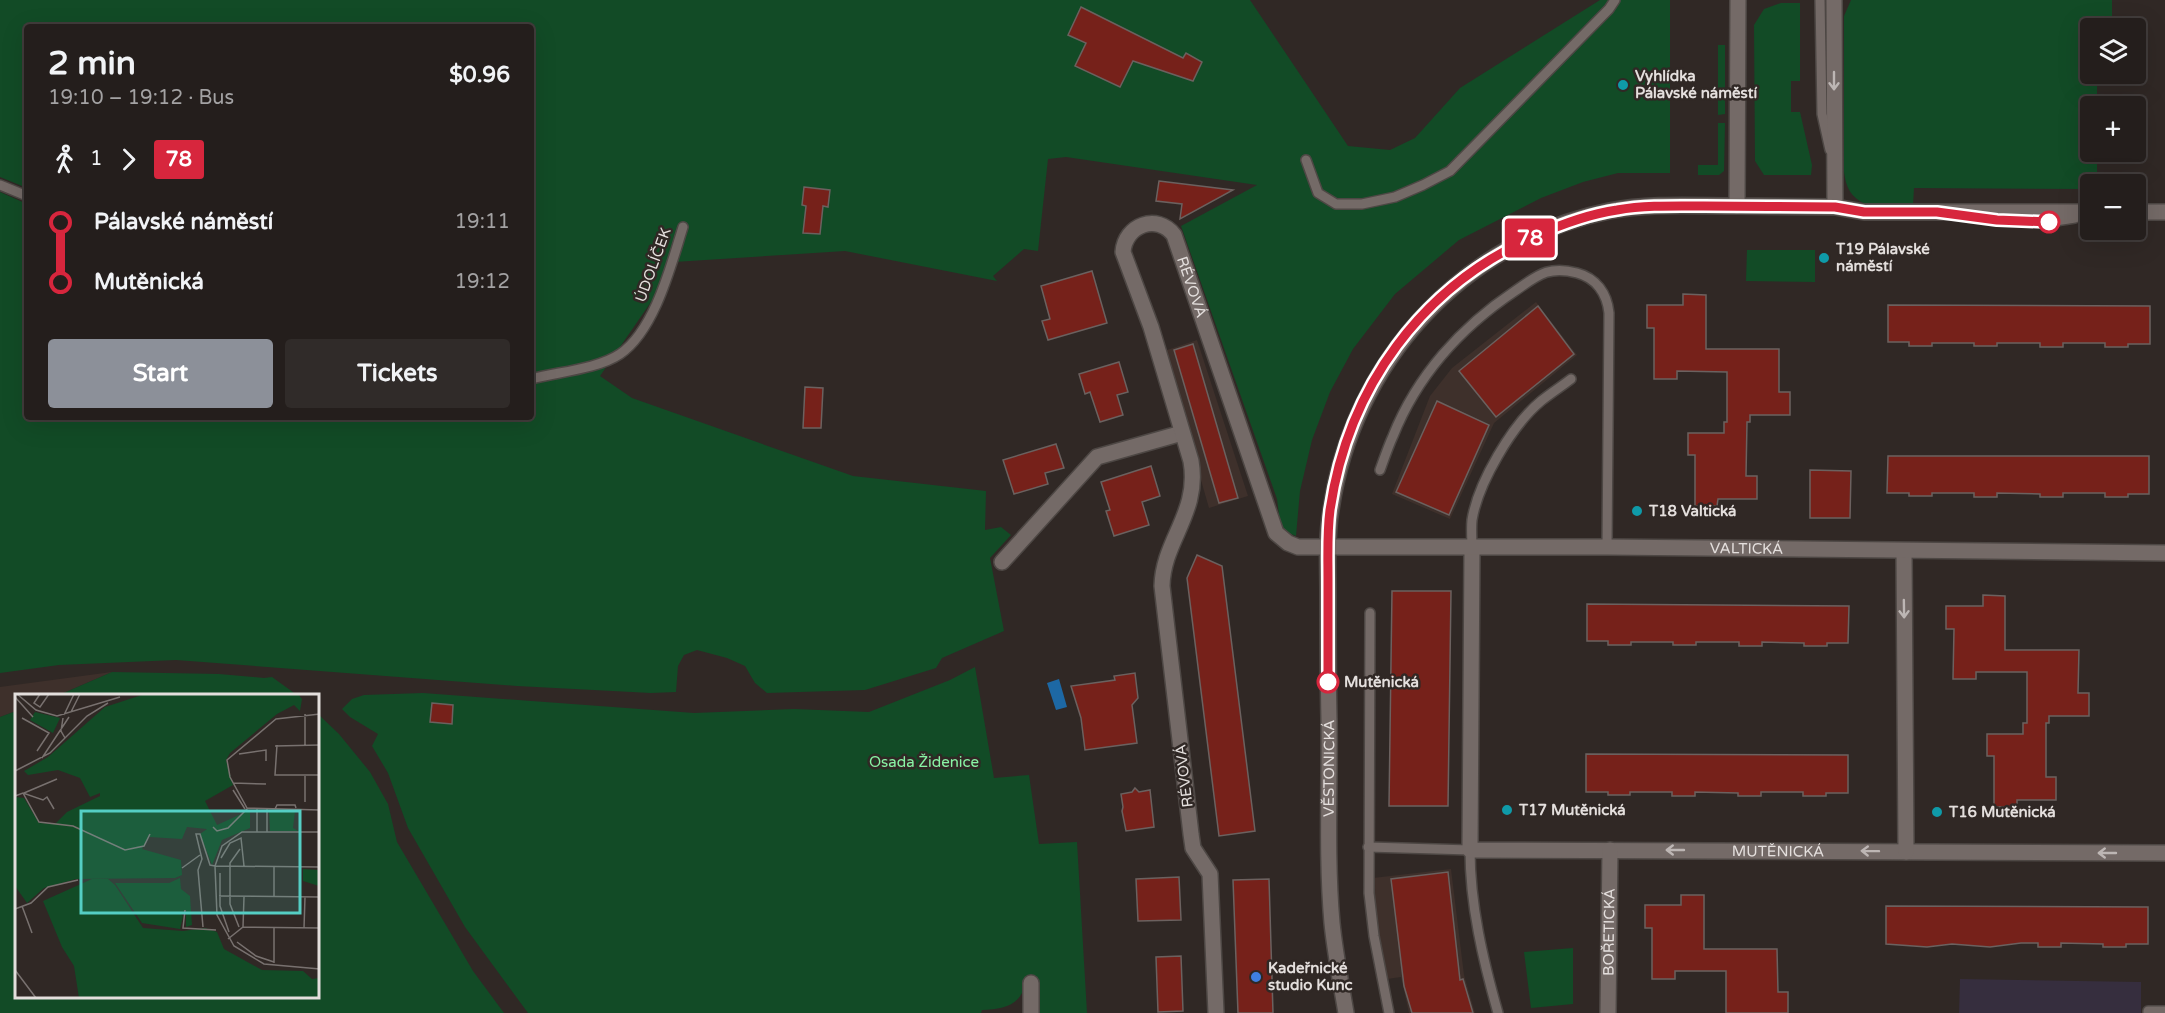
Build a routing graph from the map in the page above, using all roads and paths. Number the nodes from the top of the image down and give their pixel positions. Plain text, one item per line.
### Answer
1 (1615, 0) edge
2 (1738, 0) edge
3 (1820, 0) edge
4 (1834, 0) edge
5 (1306, 160) dead end
6 (1835, 166) junction
7 (0, 185) edge
8 (24, 195) edge
9 (1737, 206) junction
10 (1835, 207) junction
11 (2146, 212) edge
12 (2165, 212) edge
13 (2080, 213) edge
14 (683, 227) dead end
15 (534, 378) edge
16 (1572, 379) dead end
17 (1182, 433) junction
18 (1380, 470) dead end
19 (1607, 547) junction
20 (1328, 548) junction
21 (1472, 549) junction
22 (1904, 551) junction
23 (2165, 552) edge
24 (1002, 561) dead end
25 (1370, 613) dead end
26 (1368, 847) junction
27 (1470, 850) junction
28 (1610, 850) junction
29 (1906, 852) junction
30 (2165, 853) edge
31 (1031, 983) dead end
32 (2165, 1011) edge
33 (1031, 1013) edge
34 (1216, 1013) edge
35 (1346, 1013) edge
36 (1389, 1013) edge
37 (1498, 1013) edge
38 (1608, 1013) edge
39 (2148, 1013) edge

1 - 5 lane
2 - 9 street
3 - 6 lane
4 -> 6 street
6 - 10 street
7 - 8 lane
9 - 10 street, VĚSTONICKÁ
9 - 20 street, VĚSTONICKÁ
10 - 13 street, VĚSTONICKÁ
11 - 12 street
14 - 15 lane, ÚDOLÍČEK
16 - 21 lane
17 - 20 street, RÉVOVÁ
17 - 24 street
17 - 34 street, RÉVOVÁ
18 - 19 lane
19 - 21 street, VALTICKÁ
19 - 22 street, VALTICKÁ
20 - 21 street, VALTICKÁ
20 - 35 street, VĚSTONICKÁ
21 - 27 street
22 - 23 street, VALTICKÁ
22 -> 29 street
25 - 26 lane
26 - 27 lane
26 - 36 lane
27 - 28 street, MUTĚNICKÁ
27 - 37 lane
29 -> 28 street, MUTĚNICKÁ
28 - 38 street, BOŘETICKÁ
30 -> 29 street, MUTĚNICKÁ
31 - 33 street
32 - 39 lane

